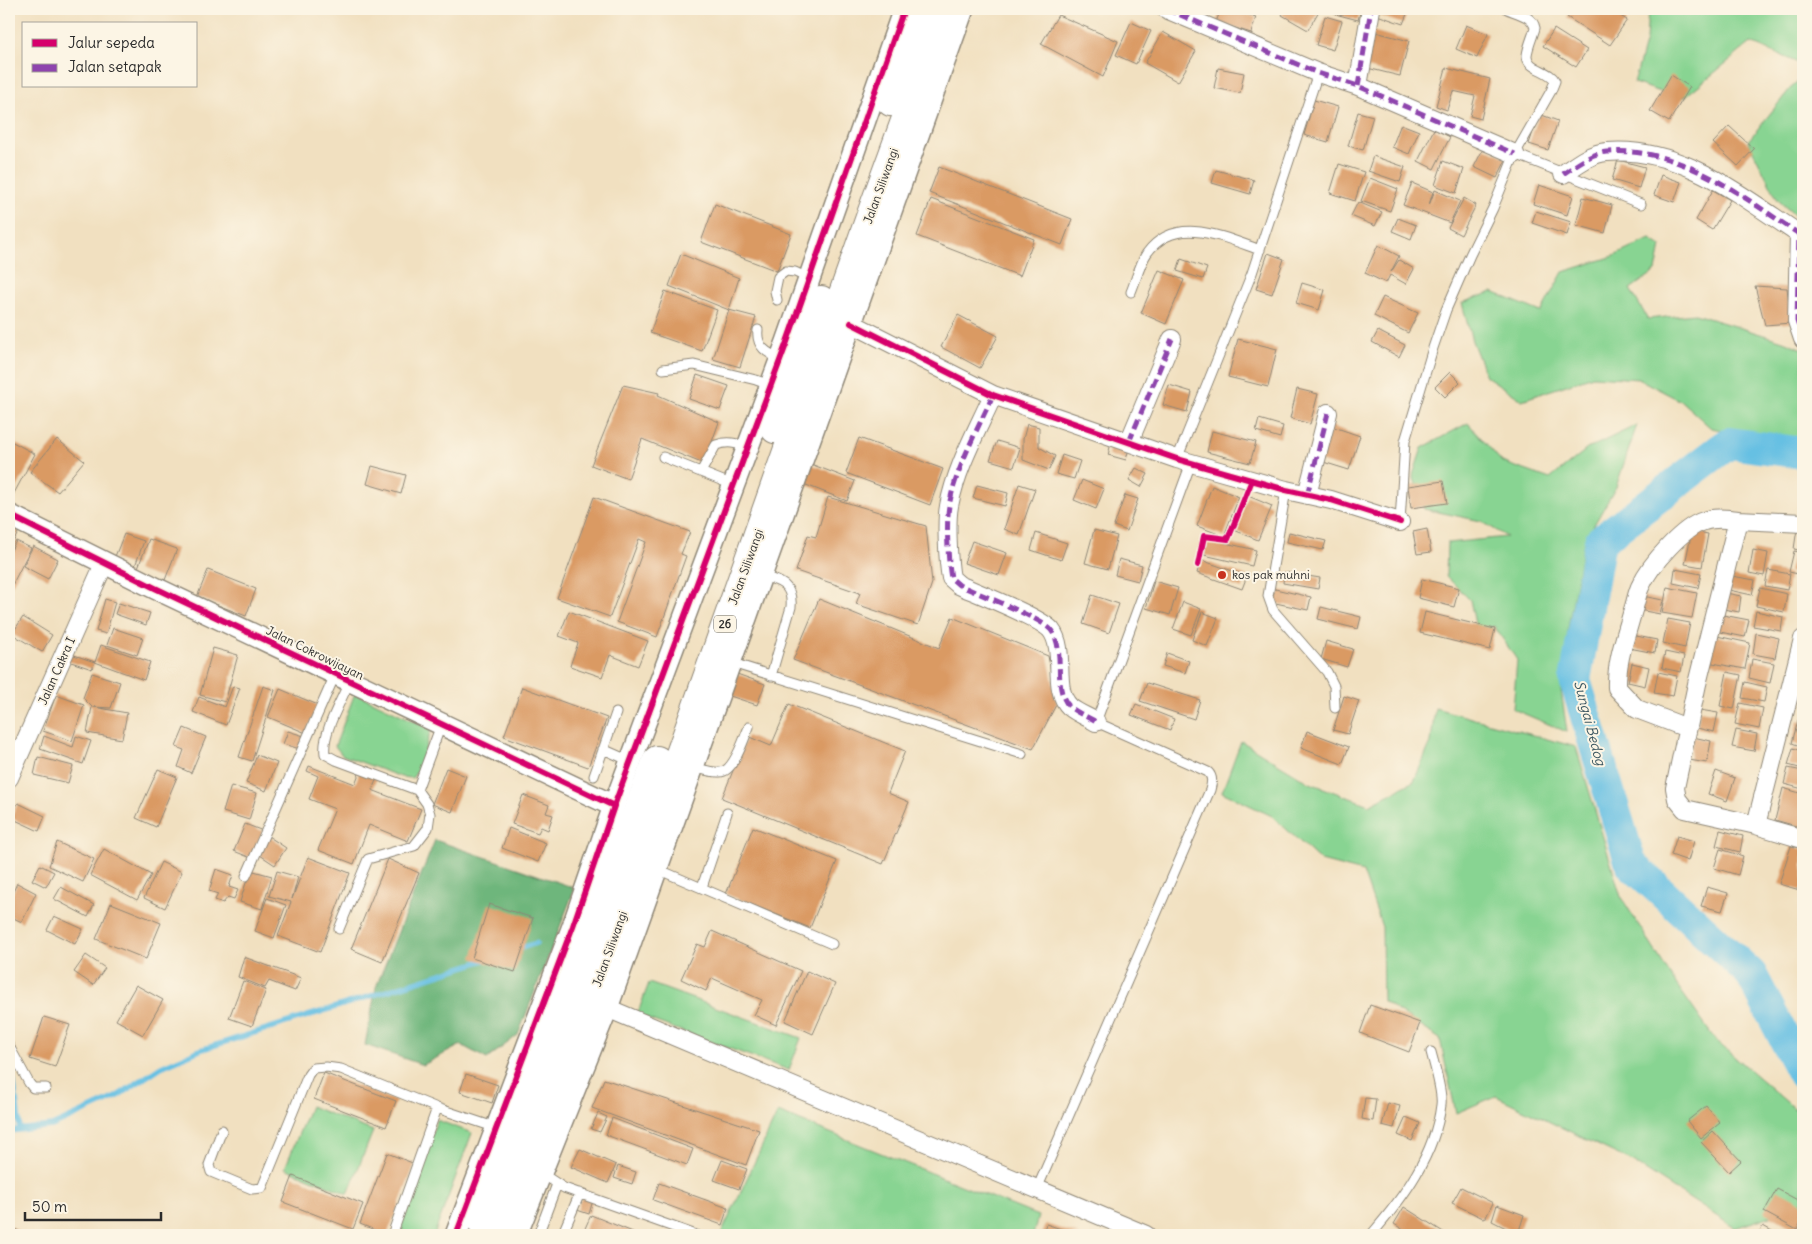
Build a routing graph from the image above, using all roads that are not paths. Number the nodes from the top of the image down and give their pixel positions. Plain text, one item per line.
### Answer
1 (904, 9) edge
2 (924, 9) edge
3 (946, 9) edge
4 (963, 9) edge
5 (1166, 9) edge
6 (1370, 9) edge
7 (1507, 9) edge
8 (934, 67) junction
9 (1318, 73) junction
10 (1358, 86) junction
11 (1515, 154) junction
12 (1563, 174) junction
13 (893, 177) junction
14 (865, 203) junction
15 (1641, 204) dead end
16 (1260, 250) junction
17 (808, 278) junction
18 (1131, 292) dead end
19 (777, 300) dead end
20 (852, 323) junction
21 (758, 330) dead end
22 (1803, 339) edge
23 (1172, 340) dead end
24 (789, 362) junction
25 (663, 369) dead end
26 (771, 386) junction
27 (993, 395) junction
28 (1328, 413) dead end
29 (1129, 442) junction
30 (747, 447) junction
31 (663, 457) dead end
32 (1184, 461) junction
33 (701, 472) junction
34 (733, 485) junction
35 (1286, 490) junction
36 (1307, 495) junction
37 (9, 515) edge
38 (1738, 520) junction
39 (1400, 522) joint
40 (1803, 523) edge
41 (104, 564) junction
42 (762, 576) junction
43 (1803, 639) edge
44 (722, 659) junction
45 (771, 676) junction
46 (342, 678) junction
47 (1334, 708) dead end
48 (616, 713) dead end
49 (1096, 722) junction
50 (442, 725) junction
51 (749, 727) dead end
52 (1687, 728) junction
53 (603, 749) junction
54 (1022, 754) dead end
55 (631, 761) junction
56 (693, 767) junction
57 (594, 776) dead end
58 (9, 778) edge
59 (416, 790) junction
60 (614, 806) junction
61 (727, 813) dead end
62 (1756, 825) junction
63 (1803, 839) edge
64 (649, 866) junction
65 (246, 876) dead end
66 (702, 887) junction
67 (339, 929) dead end
68 (832, 944) dead end
69 (607, 1008) junction
70 (9, 1046) edge
71 (1431, 1052) dead end
72 (46, 1088) dead end
73 (437, 1108) junction
74 (222, 1130) dead end
75 (506, 1131) junction
76 (541, 1174) junction
77 (1037, 1189) junction
78 (580, 1193) junction
79 (392, 1235) edge
80 (456, 1235) edge
81 (478, 1235) edge
82 (497, 1235) edge
83 (516, 1235) edge
84 (538, 1235) edge
85 (562, 1235) edge
86 (696, 1235) edge
87 (1146, 1235) edge
88 (1371, 1235) edge

1 - 17 street
2 - 14 highway, Jalan Siliwangi / 26
3 - 8 highway, Jalan Siliwangi / 26
4 - 8 street
5 - 9 street
6 - 10 street
7 - 11 lane
8 - 13 highway, Jalan Siliwangi / 26
9 - 10 street
9 - 16 lane
10 - 11 street
11 - 12 lane
11 - 39 lane
12 - 15 lane
12 - 22 street
13 - 14 highway, Jalan Siliwangi / 26
13 - 20 street
14 - 24 highway, Jalan Siliwangi / 26
14 - 44 highway, Jalan Siliwangi / 26
16 - 18 lane
16 - 32 lane
17 - 19 lane
17 - 24 street
20 - 27 street
20 - 42 street
21 - 24 lane
23 - 29 street
24 - 26 street
24 - 75 highway, Jalan Siliwangi / 26
25 - 26 lane
26 - 30 street
27 - 29 street
27 - 49 street
28 - 36 street
29 - 32 street
30 - 33 lane
30 - 34 street
31 - 33 lane
32 - 35 street
32 - 49 lane
33 - 34 lane
34 - 55 street
35 - 36 street
35 - 47 lane
36 - 39 street
37 - 41 street, Jalan Cokrowijayan
38 - 40 street
38 - 52 street
38 - 52 street
41 - 46 street, Jalan Cokrowijayan
41 - 58 street, Jalan Cakra I
42 - 44 street
42 - 45 lane
43 - 62 street
44 - 45 lane
44 - 56 street
44 - 64 highway, Jalan Siliwangi / 26
45 - 54 lane
46 - 50 street, Jalan Cokrowijayan
46 - 59 lane
46 - 65 lane
48 - 53 lane
49 - 77 lane
50 - 59 lane
50 - 60 street, Jalan Cokrowijayan
51 - 56 lane
52 - 62 street
53 - 55 lane
53 - 57 lane
55 - 60 street
56 - 64 street
59 - 67 lane
60 - 75 street
61 - 66 lane
62 - 63 street
64 - 66 lane
64 - 69 street
64 - 76 highway, Jalan Siliwangi / 26
66 - 68 lane
69 - 76 street
69 - 77 street
70 - 72 lane
71 - 88 lane
73 - 74 lane
73 - 75 lane
73 - 79 lane
75 - 80 street
75 - 81 highway, Jalan Siliwangi / 26
76 - 78 lane
76 - 82 highway, Jalan Siliwangi / 26
76 - 83 street
76 - 84 lane
77 - 87 street
78 - 85 lane
78 - 86 lane

